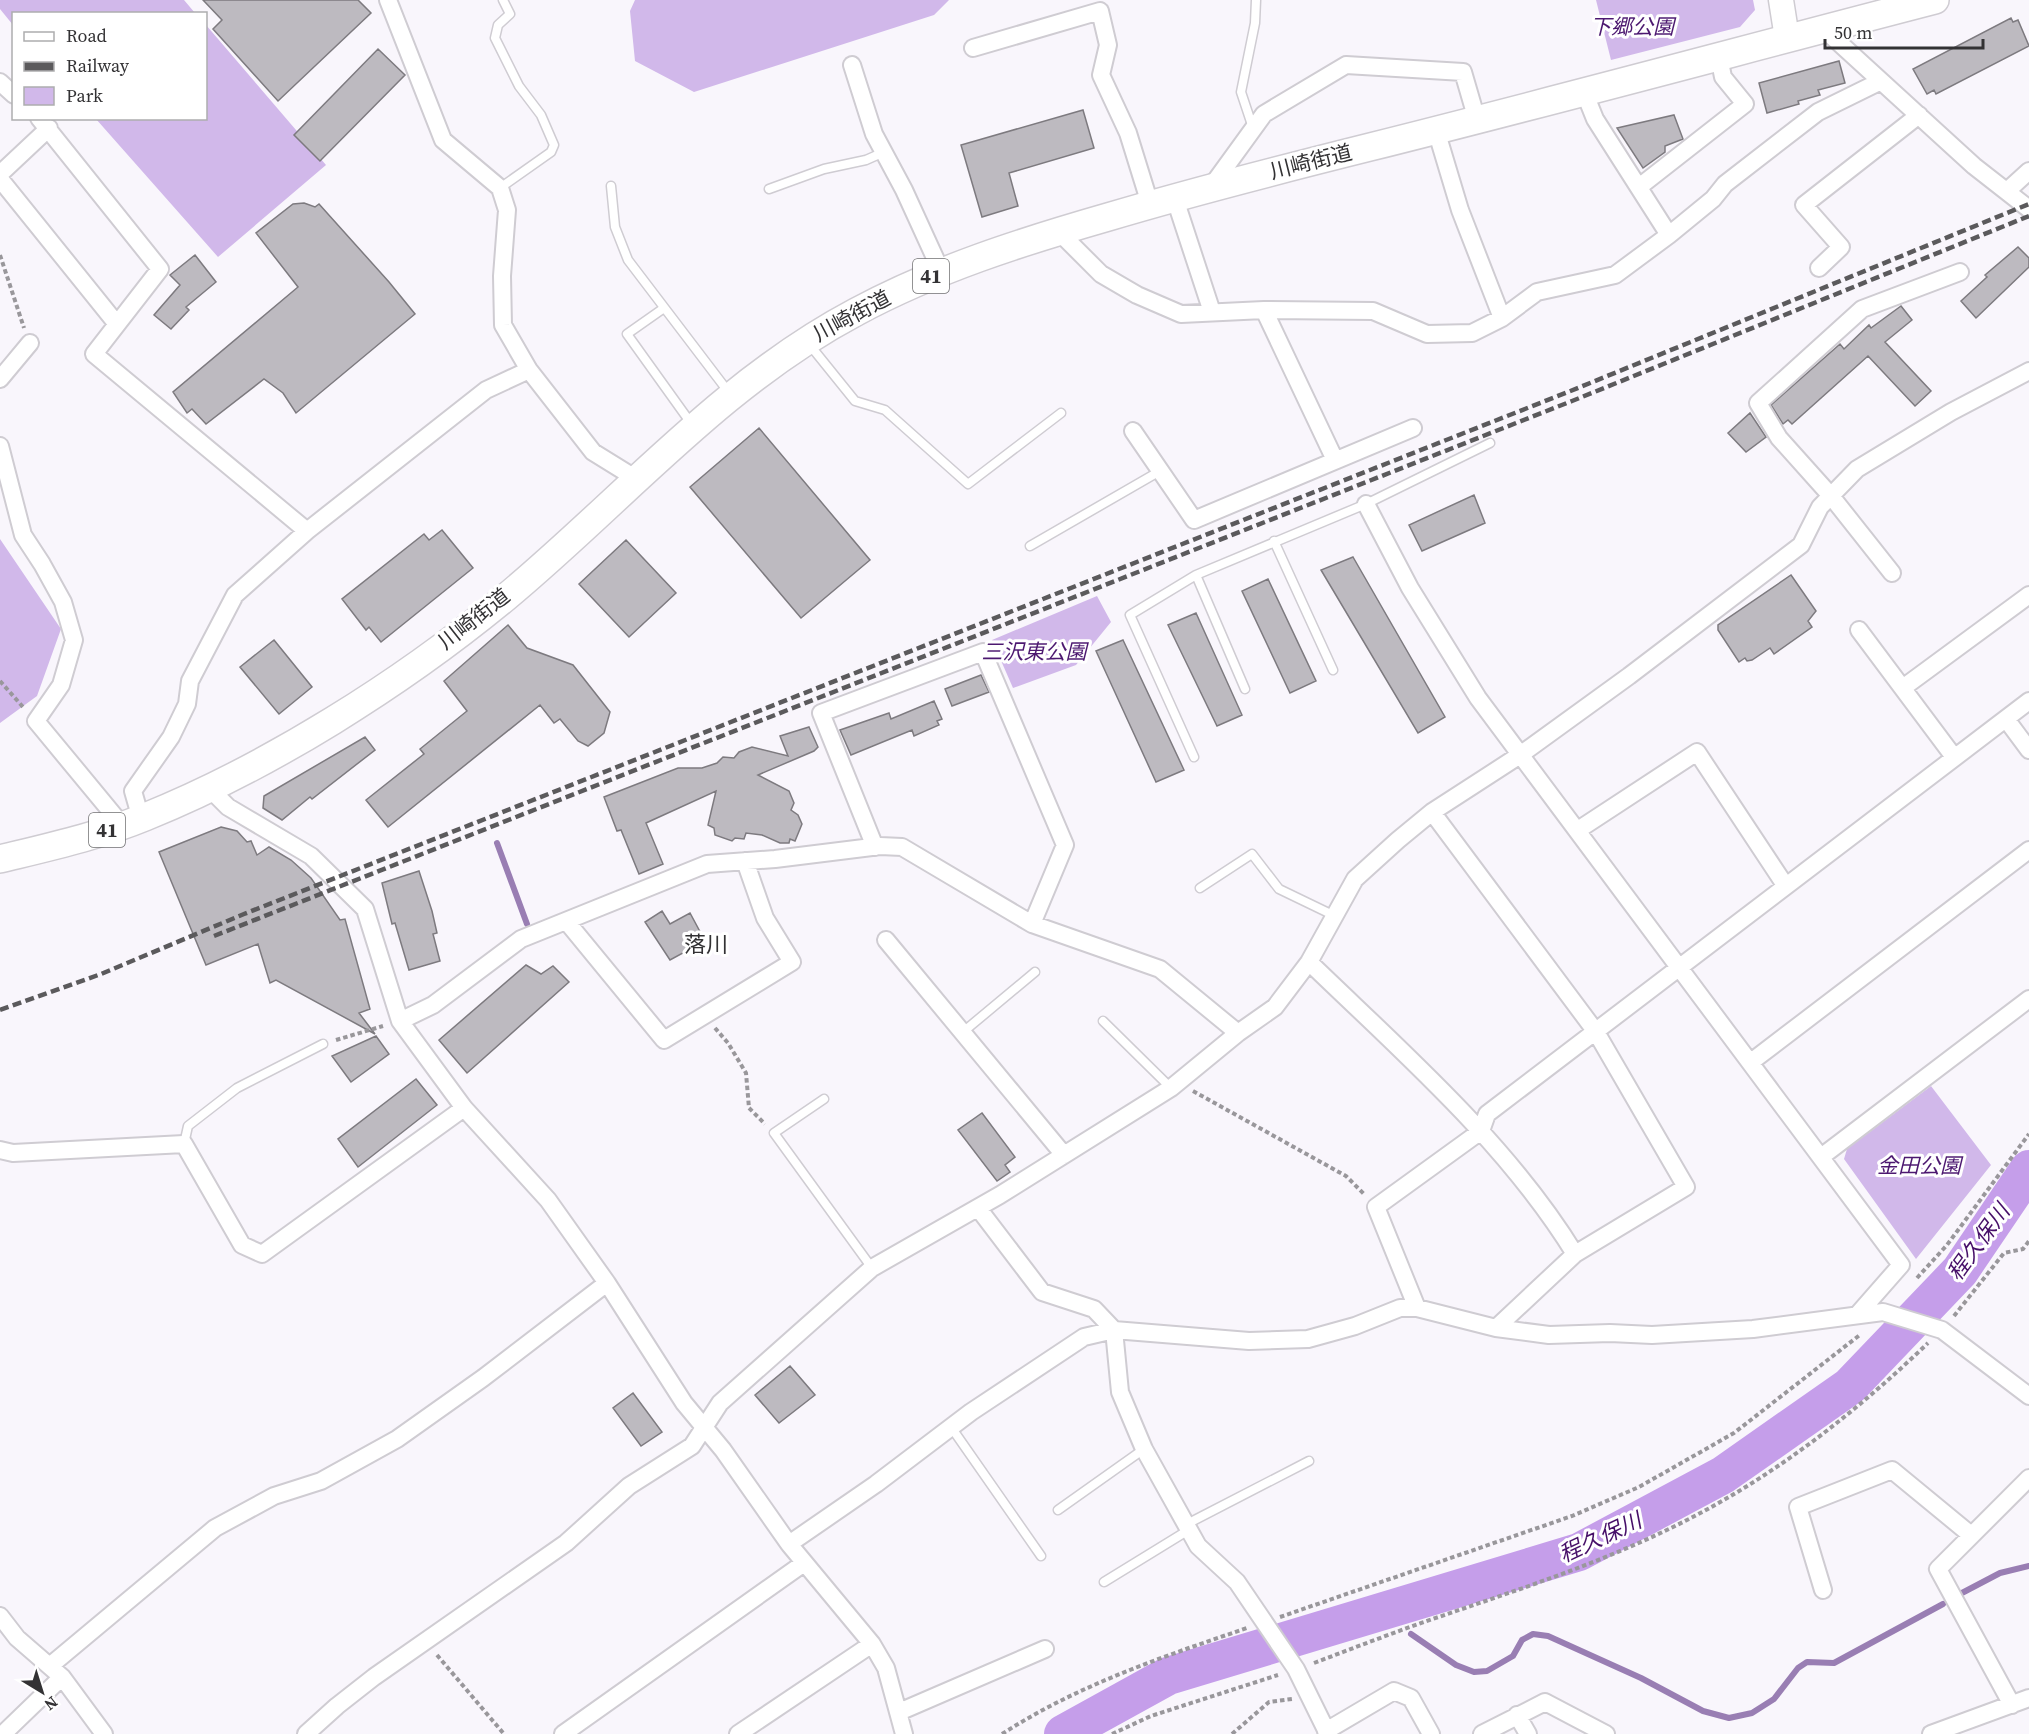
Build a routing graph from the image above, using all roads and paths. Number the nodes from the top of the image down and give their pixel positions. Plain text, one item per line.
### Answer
1 (387, 0) edge
2 (503, 0) edge
3 (1256, 0) edge
4 (1781, 0) edge
5 (1935, 0) edge
6 (1824, 29) junction
7 (1787, 38) junction
8 (973, 48) dead end
9 (1719, 57) junction
10 (852, 65) dead end
11 (1881, 81) junction
12 (0, 82) edge
13 (12, 93) edge
14 (1585, 94) junction
15 (1919, 115) junction
16 (1477, 120) junction
17 (44, 123) edge
18 (1253, 128) junction
19 (1436, 130) junction
20 (884, 152) junction
21 (2029, 171) edge
22 (0, 176) edge
23 (611, 186) dead end
24 (1211, 187) junction
25 (1640, 187) junction
26 (500, 188) junction
27 (769, 189) dead end
28 (2007, 191) junction
29 (1162, 200) junction
30 (2029, 209) edge
31 (1058, 231) junction
32 (1669, 235) junction
33 (0, 255) edge
34 (1819, 268) dead end
35 (941, 271) junction
36 (1960, 272) dead end
37 (664, 308) junction
38 (1264, 310) junction
39 (1212, 312) junction
40 (1502, 318) junction
41 (116, 323) junction
42 (806, 341) junction
43 (30, 343) joint
44 (529, 370) junction
45 (2029, 371) edge
46 (0, 379) edge
47 (730, 394) junction
48 (1061, 413) dead end
49 (693, 427) junction
50 (1413, 428) dead end
51 (1133, 431) dead end
52 (1490, 443) dead end
53 (0, 446) edge
54 (1335, 460) junction
55 (1160, 471) junction
56 (635, 478) junction
57 (1831, 496) junction
58 (1366, 504) junction
59 (307, 531) junction
60 (1274, 541) junction
61 (1030, 546) dead end
62 (1892, 573) dead end
63 (1196, 575) junction
64 (2029, 595) edge
65 (1859, 630) dead end
66 (1333, 670) dead end
67 (0, 681) edge
68 (1904, 687) junction
69 (1245, 689) dead end
70 (2029, 701) edge
71 (2006, 719) junction
72 (36, 721) junction
73 (2029, 750) edge
74 (1520, 755) junction
75 (1194, 757) dead end
76 (1954, 757) junction
77 (209, 788) junction
78 (1432, 812) junction
79 (131, 822) junction
80 (1578, 830) junction
81 (875, 847) junction
82 (2029, 850) edge
83 (0, 859) edge
84 (745, 861) junction
85 (1785, 885) junction
86 (1200, 888) dead end
87 (1335, 916) junction
88 (567, 922) junction
89 (1032, 924) junction
90 (886, 940) dead end
91 (1309, 962) junction
92 (1678, 967) junction
93 (1035, 972) dead end
94 (2029, 999) edge
95 (702, 1015) junction
96 (380, 1019) dead end
97 (1102, 1021) dead end
98 (392, 1023) junction
99 (963, 1032) junction
100 (1596, 1032) junction
101 (1238, 1033) junction
102 (323, 1044) dead end
103 (1751, 1062) junction
104 (1175, 1086) junction
105 (824, 1099) dead end
106 (464, 1108) junction
107 (1480, 1131) junction
108 (774, 1133) junction
109 (2029, 1134) edge
110 (184, 1144) junction
111 (0, 1149) edge
112 (1064, 1155) junction
113 (1821, 1157) junction
114 (1376, 1207) junction
115 (978, 1208) junction
116 (2029, 1241) edge
117 (1575, 1254) junction
118 (872, 1268) junction
119 (1915, 1279) dead end
120 (607, 1283) junction
121 (1417, 1308) junction
122 (1883, 1312) junction
123 (1858, 1314) junction
124 (1496, 1328) junction
125 (1939, 1328) junction
126 (1114, 1330) junction
127 (2026, 1389) edge
128 (951, 1427) junction
129 (704, 1428) junction
130 (1144, 1449) junction
131 (1309, 1461) dead end
132 (2029, 1478) edge
133 (1058, 1510) dead end
134 (1186, 1528) junction
135 (1971, 1535) junction
136 (789, 1544) junction
137 (1041, 1556) dead end
138 (804, 1563) junction
139 (1104, 1582) dead end
140 (1823, 1590) dead end
141 (0, 1616) edge
142 (1263, 1623) junction
143 (424, 1641) junction
144 (872, 1644) junction
145 (1045, 1649) dead end
146 (1295, 1668) junction
147 (57, 1671) junction
148 (1310, 1697) junction
149 (2029, 1698) edge
150 (2012, 1705) junction
151 (899, 1712) junction
152 (1517, 1715) junction
153 (1958, 1730) edge
154 (1327, 1733) edge
155 (3, 1734) edge
156 (105, 1734) edge
157 (306, 1734) edge
158 (504, 1734) edge
159 (562, 1734) edge
160 (738, 1734) edge
161 (904, 1734) edge
162 (1002, 1734) edge
163 (1112, 1734) edge
164 (1232, 1734) edge
165 (1431, 1734) edge
166 (1482, 1734) edge
167 (1528, 1734) edge
168 (1606, 1734) edge
169 (1931, 1734) edge

1 - 26 street
2 - 26 lane
3 - 18 lane
4 - 7 street
5 - 6 main road, 川崎街道 / 41
6 - 7 main road, 川崎街道 / 41
6 - 11 street
7 - 9 main road, 川崎街道 / 41
8 - 29 street
9 - 14 main road, 川崎街道 / 41
9 - 25 street
10 - 20 street
11 - 15 street
11 - 32 street
12 - 13 street
14 - 16 main road, 川崎街道 / 41
14 - 25 street
15 - 28 street
15 - 34 street
16 - 18 street
16 - 19 main road, 川崎街道 / 41
17 - 22 street
17 - 41 street
18 - 24 street
19 - 24 main road, 川崎街道 / 41
19 - 40 street
20 - 27 lane
20 - 35 street
21 - 28 street
22 - 41 street
23 - 37 lane
24 - 29 main road, 川崎街道 / 41
25 - 32 street
26 - 44 street
28 - 30 street
29 - 31 main road, 川崎街道 / 41
29 - 39 street
31 - 35 main road, 川崎街道 / 41
31 - 39 street
32 - 40 street
33 - 43 path
35 - 42 main road, 川崎街道 / 41
36 - 57 street
37 - 47 lane
37 - 49 lane
38 - 39 street
38 - 40 street
38 - 54 street
41 - 59 street
42 - 47 main road, 川崎街道 / 41
42 - 48 lane
43 - 46 street
44 - 56 street
44 - 59 street
45 - 57 street
47 - 49 main road, 川崎街道 / 41
49 - 56 main road, 川崎街道 / 41
50 - 54 street
51 - 55 street
52 - 58 lane
53 - 72 street
54 - 55 street
55 - 61 lane
56 - 77 main road, 川崎街道 / 41
57 - 62 street
57 - 74 street
58 - 60 lane
58 - 74 street
59 - 79 street
60 - 63 lane
60 - 66 lane
63 - 69 lane
63 - 75 lane
64 - 68 street
65 - 68 street
67 - 72 path
68 - 76 street
70 - 71 street
71 - 73 street
71 - 76 street
72 - 79 street
74 - 78 street
74 - 80 street
76 - 85 street
77 - 79 main road, 川崎街道 / 41
77 - 98 street
78 - 87 street
78 - 100 street
79 - 83 main road, 川崎街道 / 41
80 - 85 street
80 - 92 street
81 - 84 street
81 - 89 street
81 - 89 street
82 - 103 street
84 - 88 street
84 - 95 street
85 - 92 street
86 - 87 lane
87 - 91 street
88 - 95 street
88 - 98 street
89 - 101 street
90 - 99 street
91 - 101 street
91 - 107 street
92 - 100 street
92 - 103 street
93 - 99 lane
94 - 113 street
95 - 108 path
96 - 98 path
97 - 104 lane
98 - 106 street
99 - 112 street
100 - 107 street
100 - 117 street
101 - 104 street
102 - 110 lane
103 - 113 street
104 - 112 street
104 - 114 path
105 - 108 lane
106 - 110 street
106 - 120 street
107 - 114 street
107 - 117 street
108 - 118 lane
109 - 119 path
110 - 111 street
112 - 115 street
113 - 123 street
114 - 121 street
115 - 118 street
115 - 126 street
116 - 125 path
117 - 124 street
118 - 129 street
120 - 129 street
120 - 147 street
121 - 124 street
121 - 126 street
122 - 123 street
122 - 125 street
122 - 142 path
123 - 124 street
125 - 127 street
125 - 146 path
126 - 128 street
126 - 130 street
128 - 136 street
128 - 137 lane
129 - 136 street
129 - 143 street
130 - 133 lane
130 - 134 street
131 - 134 lane
132 - 135 street
134 - 139 lane
134 - 142 street
135 - 140 street
135 - 150 street
136 - 138 street
138 - 144 street
138 - 159 street
141 - 147 street
142 - 146 street
142 - 162 path
143 - 157 street
143 - 158 path
144 - 151 street
144 - 160 street
145 - 151 street
146 - 148 street
146 - 163 path
147 - 155 street
147 - 156 street
148 - 154 street
148 - 164 path
149 - 150 street
150 - 153 street
151 - 161 street
152 - 166 street
152 - 167 street
152 - 168 street
153 - 169 street
154 - 165 street

